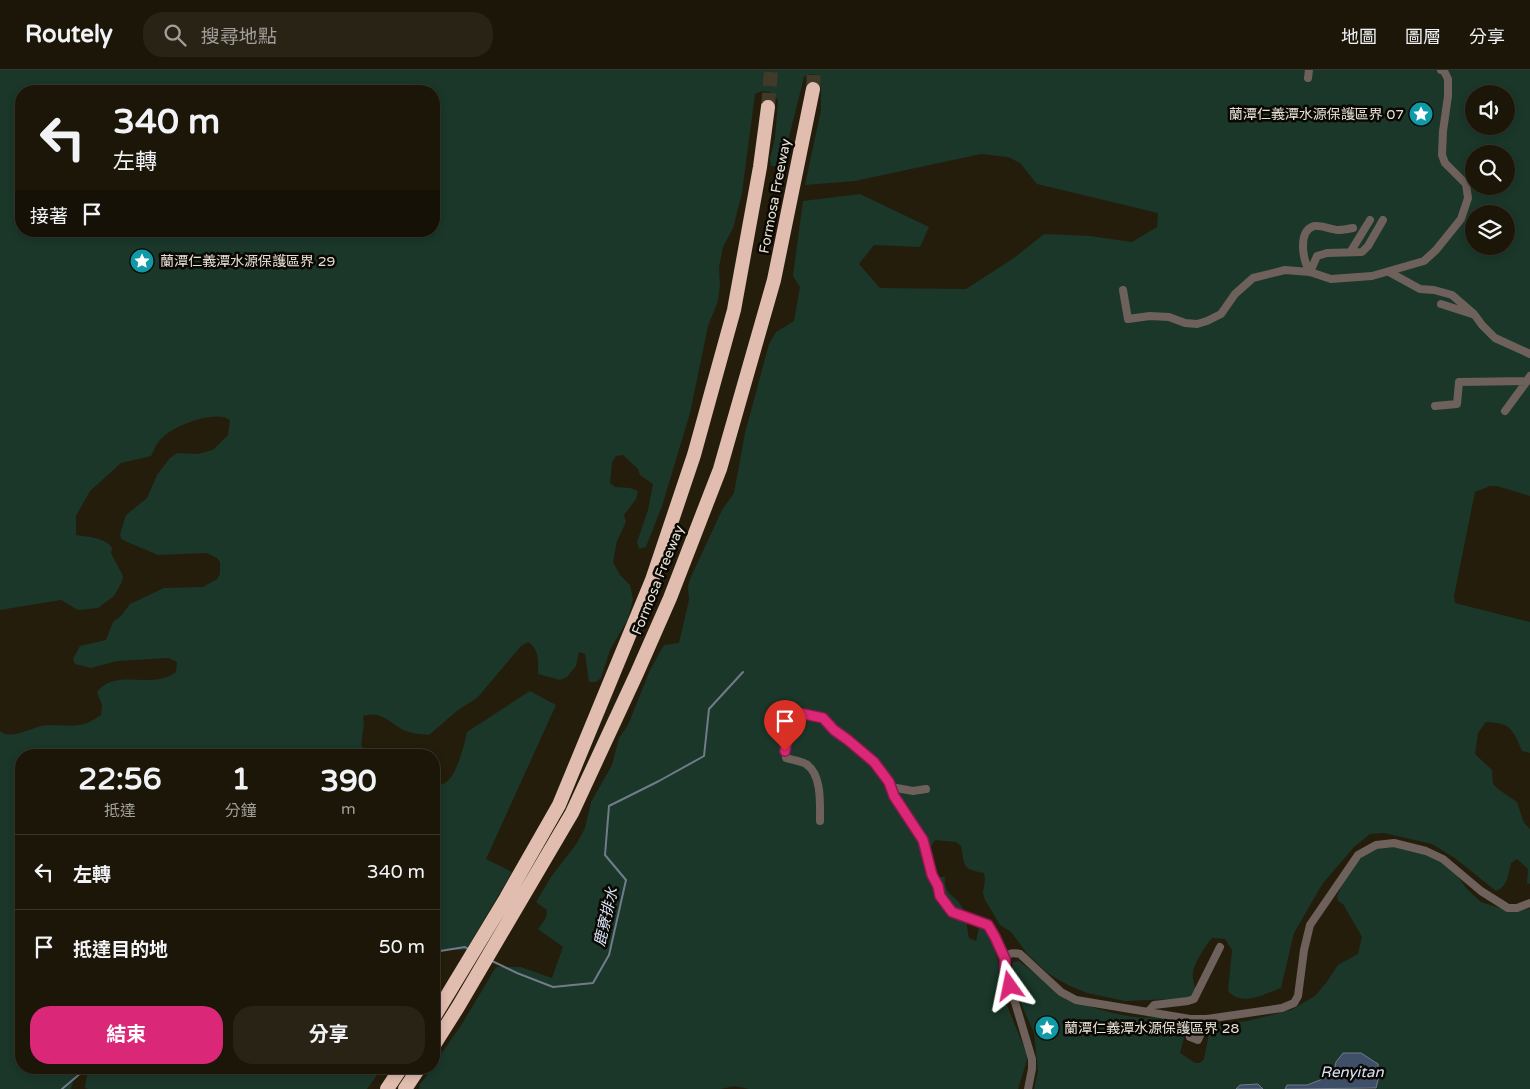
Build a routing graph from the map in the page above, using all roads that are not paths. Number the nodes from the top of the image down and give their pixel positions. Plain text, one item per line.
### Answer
1 (1440, 70) edge
2 (813, 89) tunnel mouth
3 (768, 107) tunnel mouth
4 (1370, 220) dead end
5 (1383, 220) dead end
6 (1353, 228) dead end
7 (1351, 251) junction
8 (1310, 272) junction
9 (1389, 272) junction
10 (1123, 290) dead end
11 (1440, 304) dead end
12 (1474, 314) junction
13 (1530, 354) edge
14 (1529, 379) edge
15 (1435, 406) dead end
16 (1505, 411) dead end
17 (891, 787) junction
18 (926, 789) dead end
19 (820, 821) dead end
20 (1530, 903) edge
21 (1220, 947) dead end
22 (1005, 959) junction
23 (440, 1008) edge
24 (1148, 1012) junction
25 (1207, 1019) junction
26 (440, 1036) edge
27 (1190, 1037) dead end
28 (397, 1074) edge
29 (415, 1074) edge
30 (387, 1089) edge
31 (405, 1089) edge
32 (1028, 1089) edge

1 - 9 street
2 - 26 highway, Formosa Freeway
3 - 23 highway, Formosa Freeway
4 - 7 street
5 - 7 street
6 - 8 street
7 - 8 street
8 - 9 street
8 - 10 street
9 - 12 street
11 - 12 street
12 - 13 street
14 - 15 street
14 - 16 street
17 - 18 street
17 - 19 street
17 - 22 street
20 - 25 street
21 - 24 street
22 - 24 street
22 - 32 street
24 - 25 street
25 - 27 street
28 - 30 highway
29 - 31 highway

